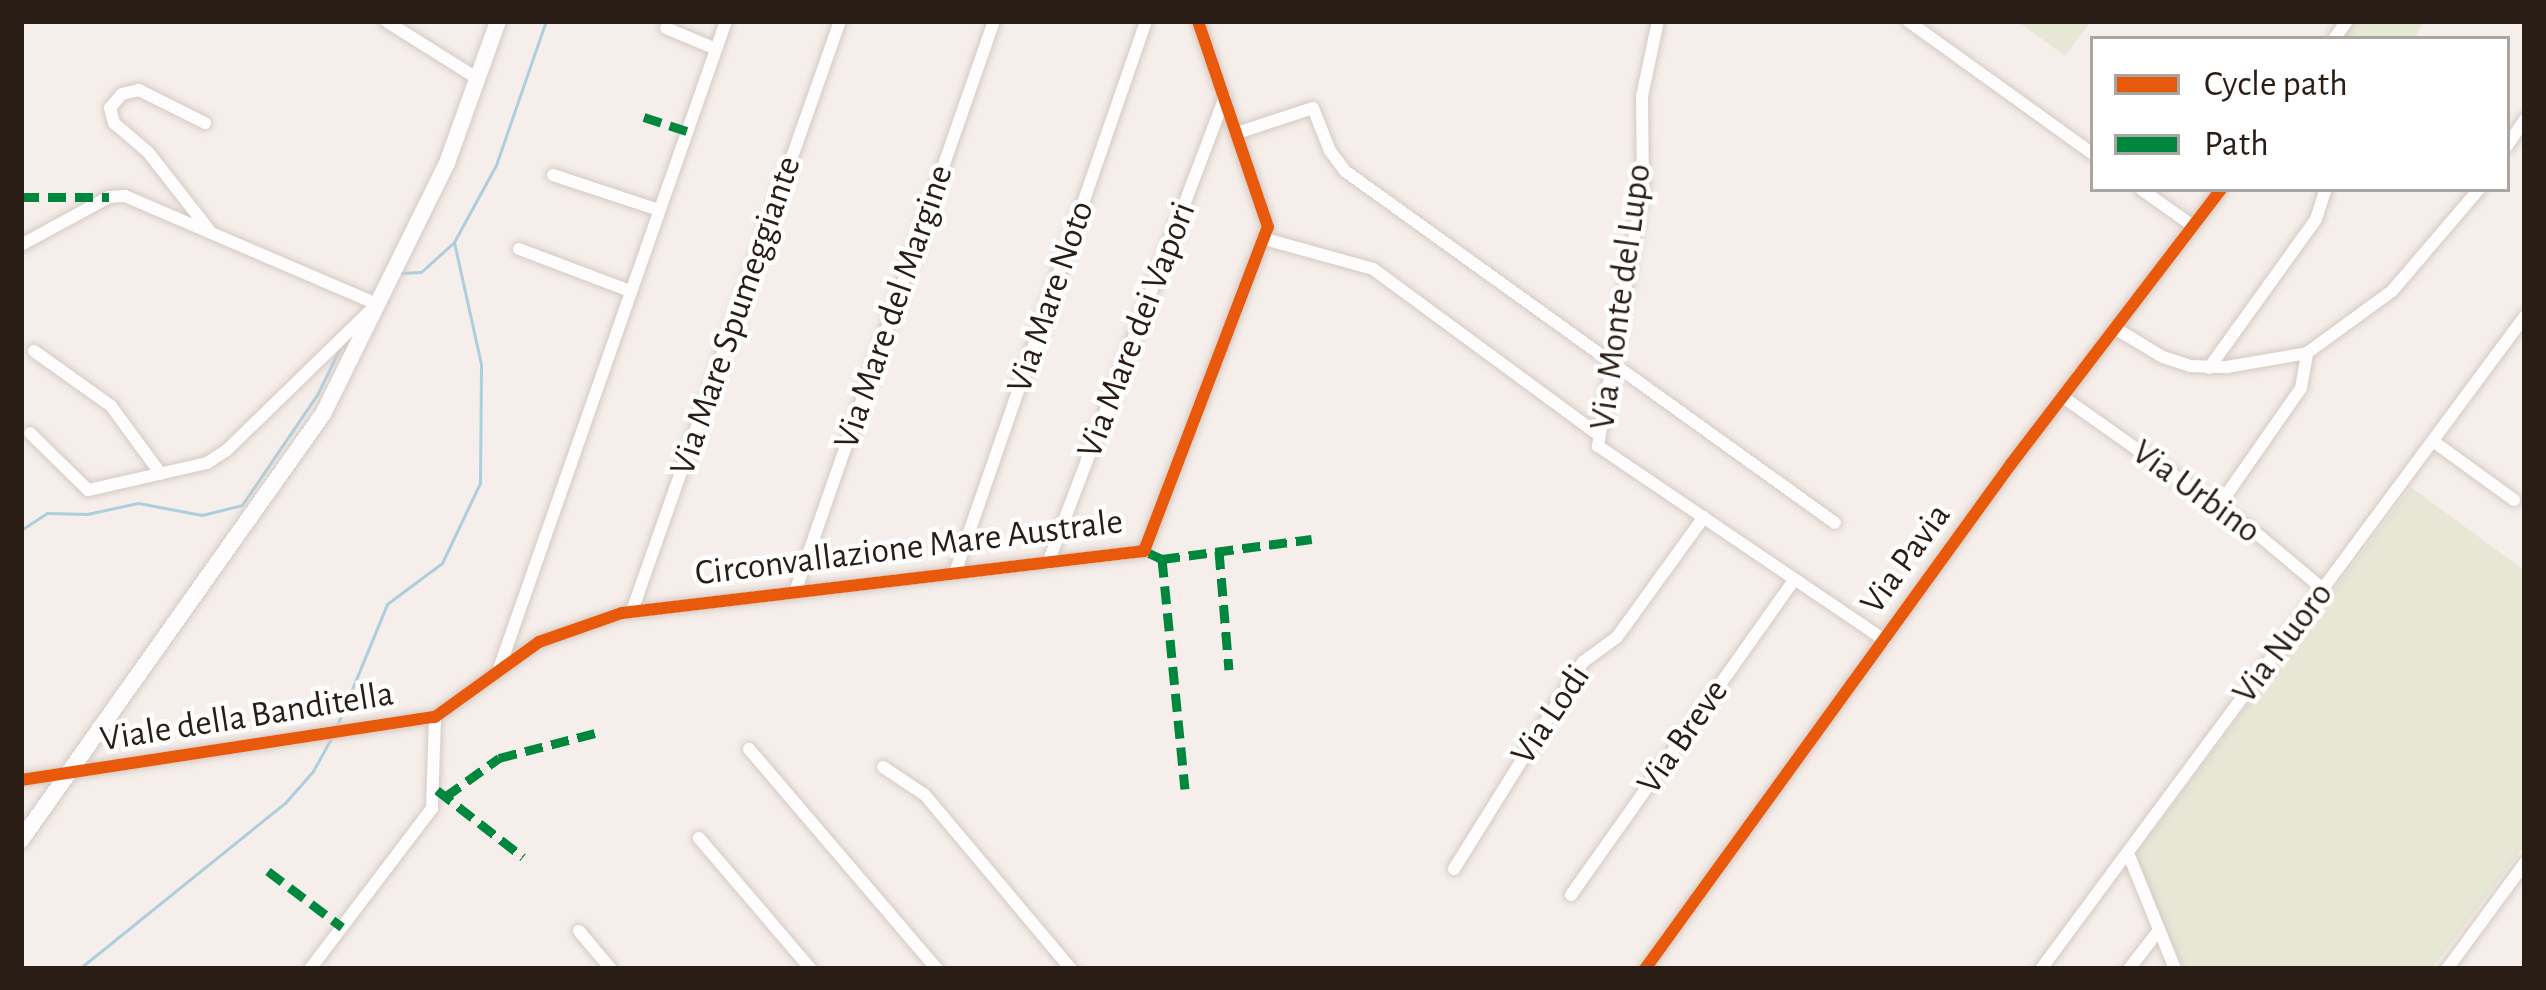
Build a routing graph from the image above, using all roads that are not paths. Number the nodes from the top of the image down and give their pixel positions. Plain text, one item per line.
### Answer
1 (386, 21) edge
2 (498, 21) edge
3 (726, 21) edge
4 (840, 21) edge
5 (994, 21) edge
6 (1146, 21) edge
7 (1198, 21) edge
8 (1658, 21) edge
9 (1908, 21) edge
10 (667, 28) dead end
11 (716, 49) junction
12 (478, 79) junction
13 (1225, 97) junction
14 (205, 123) dead end
15 (1237, 133) junction
16 (2090, 152) edge
17 (553, 175) dead end
18 (2145, 192) edge
19 (2219, 192) edge
20 (2325, 192) edge
21 (2476, 192) edge
22 (659, 210) junction
23 (2193, 226) junction
24 (210, 231) junction
25 (1265, 238) junction
26 (21, 245) edge
27 (519, 249) dead end
28 (630, 291) junction
29 (377, 304) junction
30 (2525, 316) edge
31 (2118, 330) junction
32 (34, 351) dead end
33 (2307, 353) junction
34 (1610, 363) junction
35 (2209, 368) junction
36 (2066, 399) junction
37 (30, 433) dead end
38 (1596, 433) junction
39 (2434, 442) junction
40 (161, 474) junction
41 (2514, 500) dead end
42 (2218, 507) junction
43 (1704, 517) junction
44 (1835, 523) dead end
45 (1048, 562) junction
46 (955, 573) junction
47 (1795, 579) junction
48 (2323, 589) junction
49 (795, 592) junction
50 (632, 611) junction
51 (1884, 640) junction
52 (500, 667) junction
53 (435, 717) junction
54 (749, 749) dead end
55 (884, 767) dead end
56 (67, 775) junction
57 (21, 780) edge
58 (699, 838) dead end
59 (21, 841) edge
60 (2128, 853) junction
61 (2525, 863) edge
62 (1454, 869) dead end
63 (1571, 895) dead end
64 (2159, 930) junction
65 (579, 931) dead end
66 (310, 969) edge
67 (611, 969) edge
68 (811, 969) edge
69 (937, 969) edge
70 (1072, 969) edge
71 (1645, 969) edge
72 (2041, 969) edge
73 (2128, 969) edge
74 (2175, 969) edge
75 (2447, 969) edge

1 - 12 street
2 - 12 main road
3 - 11 street
4 - 50 street, Via Mare Spumeggiante
5 - 49 street, Via Mare del Margine
6 - 46 street, Via Mare Noto
7 - 13 street
8 - 34 street, Via Monte del Lupo
9 - 16 street
10 - 11 street
11 - 22 street
12 - 29 main road
13 - 15 street
13 - 45 street, Via Mare dei Vapori
14 - 24 street
15 - 25 street
15 - 34 street
17 - 22 street
18 - 23 street
19 - 23 street, Via Pavia
20 - 35 street
21 - 33 street
22 - 28 street
23 - 31 street, Via Pavia
24 - 26 street
24 - 29 street
25 - 38 street
25 - 45 street, Circonvallazione Mare Australe
27 - 28 street
28 - 52 street
29 - 40 street
29 - 56 main road
30 - 39 street, Via Nuoro
31 - 35 street
31 - 36 street, Via Pavia
32 - 40 street
33 - 35 street
33 - 42 street
34 - 38 street, Via Monte del Lupo
34 - 44 street
36 - 42 street, Via Urbino
36 - 51 street, Via Pavia
37 - 40 street
38 - 43 street, Via Monte del Lupo
39 - 41 street
39 - 48 street, Via Nuoro
42 - 48 street, Via Urbino
43 - 47 street, Via Monte del Lupo
43 - 62 street, Via Lodi
45 - 46 street, Circonvallazione Mare Australe
46 - 49 street, Circonvallazione Mare Australe
47 - 51 street, Via Monte del Lupo
47 - 63 street, Via Breve
48 - 60 street, Via Nuoro
49 - 50 street, Circonvallazione Mare Australe
50 - 52 street, Circonvallazione Mare Australe
51 - 71 street, Via Pavia
52 - 53 street, Circonvallazione Mare Australe
53 - 56 street, Viale della Banditella
53 - 66 street
54 - 69 street
55 - 70 street
56 - 57 street, Viale della Banditella
56 - 59 main road
58 - 68 street
60 - 64 street
60 - 72 street, Via Nuoro
61 - 75 street
64 - 73 street
64 - 74 street
65 - 67 street

